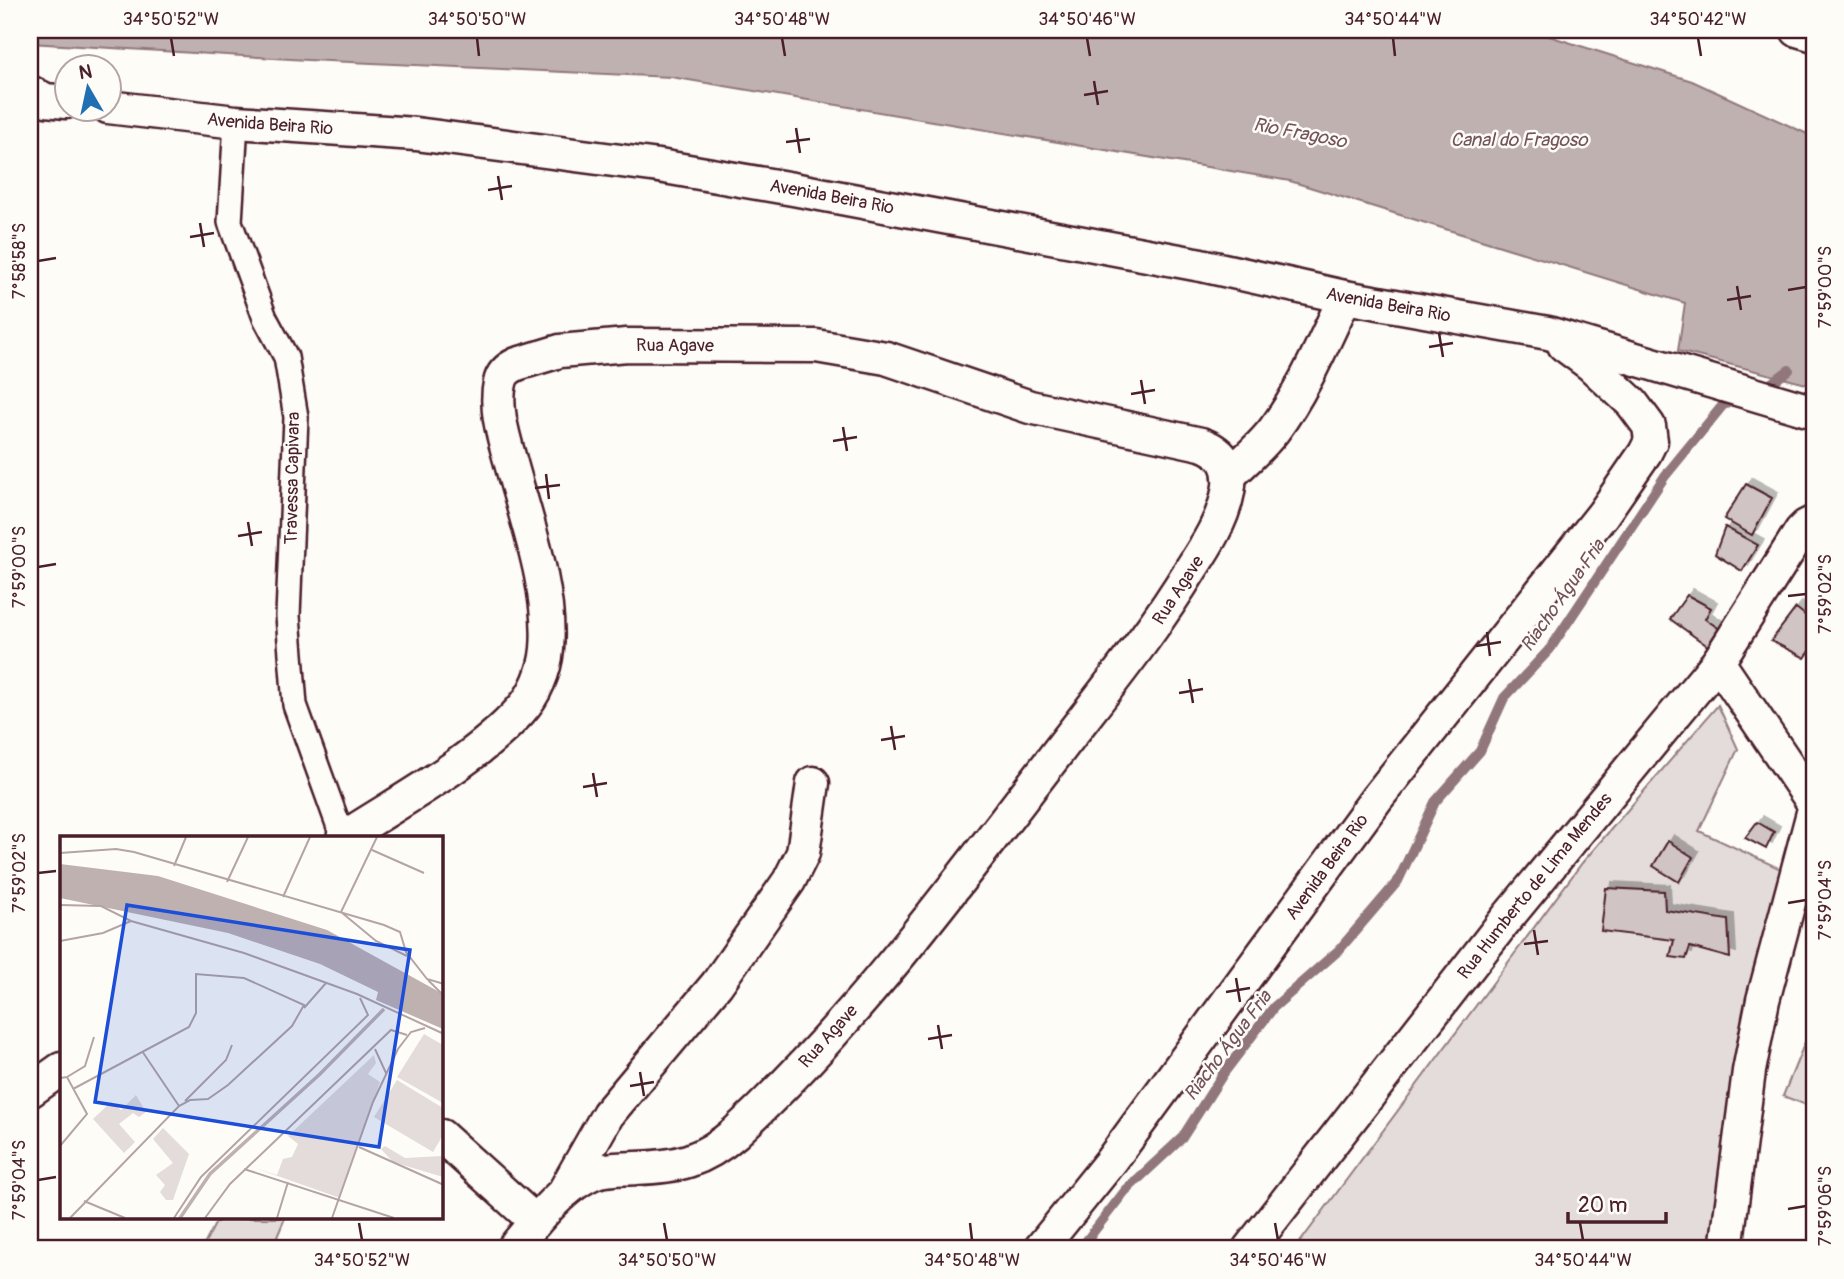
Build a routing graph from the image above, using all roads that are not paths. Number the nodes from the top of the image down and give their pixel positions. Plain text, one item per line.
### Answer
1 (1797, 30) edge
2 (1814, 35) edge
3 (122, 109) edge
4 (236, 122) junction
5 (1345, 296) junction
6 (1548, 333) junction
7 (1813, 412) edge
8 (507, 447) joint
9 (1229, 477) junction
10 (1814, 522) edge
11 (1717, 662) junction
12 (813, 783) dead end
13 (1814, 806) edge
14 (342, 836) edge
15 (346, 836) edge
16 (60, 1070) edge
17 (30, 1091) edge
18 (443, 1138) edge
19 (561, 1197) junction
20 (535, 1221) junction
21 (513, 1249) edge
22 (1040, 1249) edge
23 (1249, 1249) edge
24 (1726, 1249) edge

1 - 2 street
3 - 4 street, Avenida Beira Rio
4 - 5 street, Avenida Beira Rio
4 - 14 street, Travessa Capivara
5 - 6 street, Avenida Beira Rio
5 - 9 street
6 - 7 street, Avenida Beira Rio
6 - 22 street, Avenida Beira Rio
8 - 9 street, Rua Agave
8 - 15 street, Travessa Capivara
9 - 19 street, Rua Agave
10 - 11 street, Rua Humberto de Lima Mendes
11 - 13 street
11 - 23 street, Rua Humberto de Lima Mendes
12 - 19 street
13 - 24 street
16 - 17 street
18 - 20 street
19 - 20 street, Rua Agave
20 - 21 street, Rua Agave

